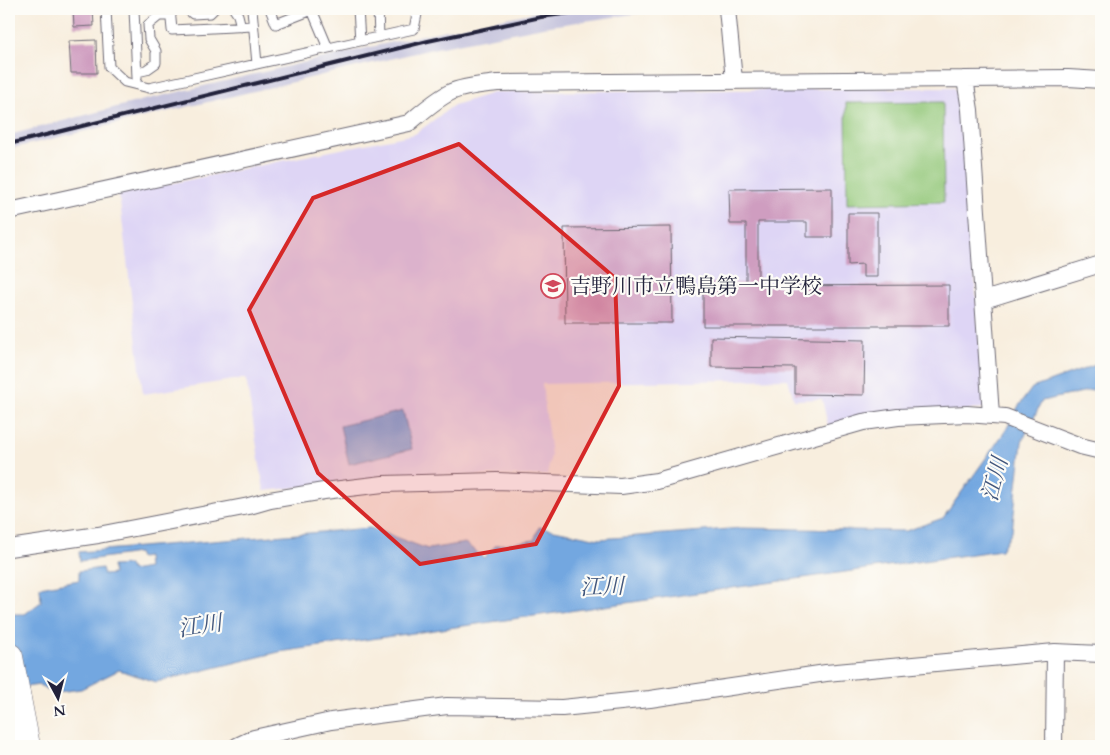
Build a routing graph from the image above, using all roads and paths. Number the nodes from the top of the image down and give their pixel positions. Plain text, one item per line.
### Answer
1 (106, 9) edge
2 (134, 9) edge
3 (187, 9) edge
4 (214, 9) edge
5 (234, 9) edge
6 (252, 9) edge
7 (270, 9) edge
8 (358, 9) edge
9 (378, 9) edge
10 (418, 9) edge
11 (727, 9) edge
12 (171, 12) edge
13 (253, 26) junction
14 (241, 27) junction
15 (379, 37) junction
16 (360, 41) junction
17 (328, 48) junction
18 (257, 64) junction
19 (137, 72) junction
20 (965, 79) junction
21 (734, 80) junction
22 (1101, 80) edge
23 (137, 85) junction
24 (9, 211) edge
25 (1101, 264) edge
26 (984, 300) junction
27 (998, 416) junction
28 (1101, 451) edge
29 (9, 548) edge
30 (1055, 652) junction
31 (1101, 654) edge
32 (9, 658) edge
33 (20, 745) edge
34 (237, 746) edge
35 (1054, 746) edge

1 - 23 lane
2 - 19 lane
3 - 4 lane
5 - 14 lane
6 - 13 lane
7 - 17 lane
8 - 16 lane
9 - 15 lane
10 - 15 lane
11 - 21 street
12 - 14 lane
12 - 19 lane
13 - 14 lane
13 - 18 lane
15 - 16 lane
16 - 17 lane
17 - 18 lane
18 - 23 lane
19 - 23 lane
20 - 21 street
20 - 22 street
20 - 26 street
21 - 24 street
25 - 26 street
26 - 27 street
27 - 28 street
27 - 29 street
30 - 31 street
30 - 34 street
30 - 35 street
32 - 33 highway

